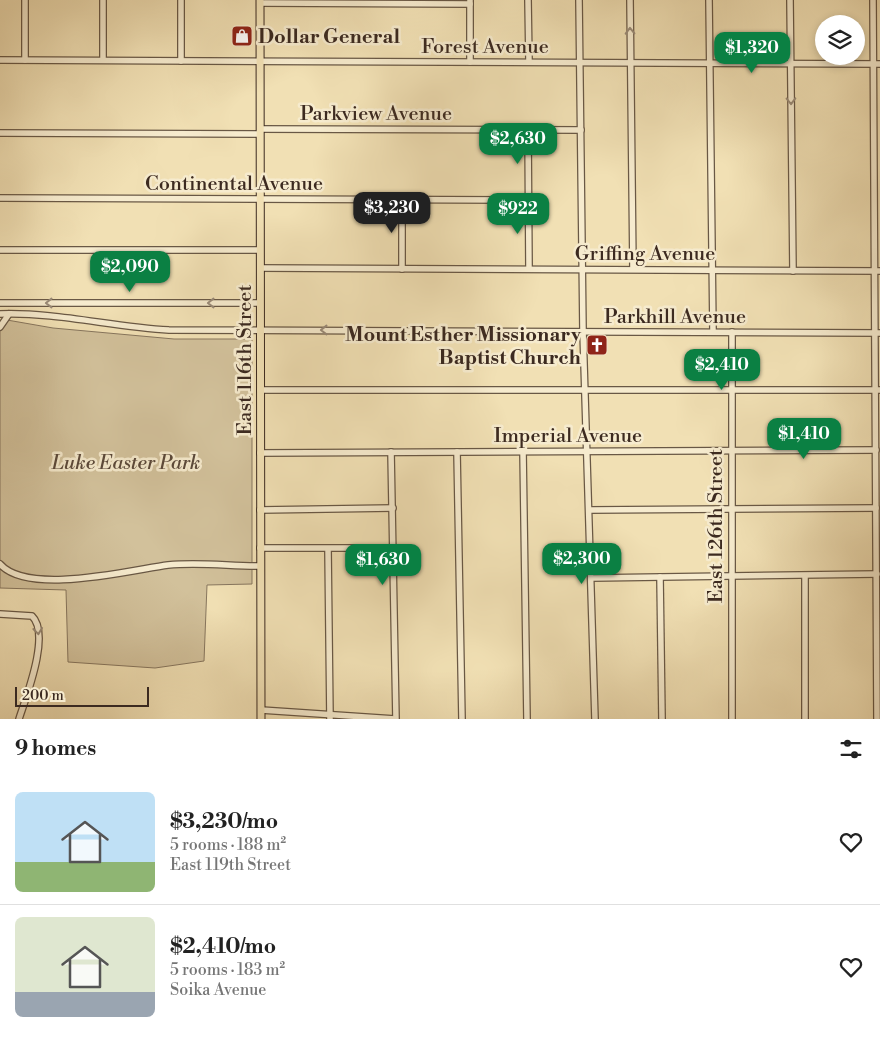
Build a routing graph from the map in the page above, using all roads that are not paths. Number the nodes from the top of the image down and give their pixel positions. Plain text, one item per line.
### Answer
1 (24, 0) edge
2 (102, 0) edge
3 (181, 0) edge
4 (528, 0) edge
5 (578, 0) edge
6 (630, 0) edge
7 (709, 0) edge
8 (790, 0) edge
9 (873, 0) edge
10 (260, 1) edge
11 (316, 1) edge
12 (368, 2) edge
13 (420, 2) edge
14 (470, 2) edge
15 (0, 60) edge
16 (25, 60) junction
17 (102, 60) junction
18 (181, 61) junction
19 (260, 61) junction
20 (470, 62) junction
21 (529, 62) junction
22 (579, 62) junction
23 (631, 62) junction
24 (710, 64) junction
25 (790, 64) junction
26 (877, 64) edge
27 (528, 130) junction
28 (581, 130) junction
29 (260, 132) junction
30 (0, 133) edge
31 (0, 198) edge
32 (260, 200) junction
33 (402, 200) junction
34 (528, 200) junction
35 (0, 250) edge
36 (260, 250) junction
37 (260, 268) junction
38 (402, 269) junction
39 (529, 269) junction
40 (582, 269) junction
41 (632, 269) junction
42 (711, 270) junction
43 (793, 270) junction
44 (877, 271) edge
45 (0, 303) edge
46 (260, 303) junction
47 (0, 314) edge
48 (9, 314) junction
49 (0, 327) edge
50 (260, 330) junction
51 (583, 331) junction
52 (713, 332) junction
53 (732, 332) junction
54 (878, 333) edge
55 (260, 390) junction
56 (586, 390) junction
57 (732, 390) junction
58 (878, 390) edge
59 (731, 449) junction
60 (876, 450) junction
61 (523, 451) junction
62 (588, 451) junction
63 (260, 452) junction
64 (391, 452) junction
65 (458, 452) junction
66 (878, 464) edge
67 (392, 508) junction
68 (876, 508) junction
69 (731, 509) junction
70 (260, 510) junction
71 (590, 510) junction
72 (260, 548) junction
73 (393, 548) junction
74 (328, 549) junction
75 (0, 564) edge
76 (260, 566) junction
77 (660, 576) junction
78 (732, 576) junction
79 (805, 576) junction
80 (592, 578) junction
81 (878, 578) edge
82 (0, 614) edge
83 (261, 710) junction
84 (330, 716) edge
85 (19, 719) edge
86 (261, 719) edge
87 (395, 719) edge
88 (462, 719) edge
89 (527, 719) edge
90 (595, 719) edge
91 (662, 719) edge
92 (732, 719) edge
93 (805, 719) edge
94 (878, 719) edge

1 - 16 street
2 - 17 street
3 - 18 street
4 - 21 street
5 - 22 street
23 -> 6 street
7 - 24 street
8 - 25 street
9 - 26 street
10 - 11 street
10 - 19 main road, East 116th Street
11 - 12 street
12 - 13 street
13 - 14 street
14 - 20 street
15 - 16 street, Forest Avenue
16 - 17 street, Forest Avenue
17 - 18 street, Forest Avenue
18 - 19 street, Forest Avenue
19 - 20 street, Forest Avenue
19 - 29 main road, East 116th Street
20 - 21 street, Forest Avenue
21 - 22 street, Forest Avenue
22 - 23 street, Forest Avenue
22 - 28 street
23 - 24 street, Forest Avenue
23 - 41 street
24 - 25 street, Forest Avenue
24 - 42 street
25 - 26 street, Forest Avenue
25 -> 43 street
26 - 44 street
27 - 28 street, Parkview Avenue
27 - 29 street, Parkview Avenue
27 - 34 street
28 - 40 street
29 - 30 street, Parkview Avenue
29 - 32 main road, East 116th Street
31 - 32 street, Continental Avenue
32 - 33 street, Continental Avenue
32 - 36 main road, East 116th Street
33 - 34 street, Continental Avenue
33 - 38 street
34 - 39 street
35 - 36 street
36 - 37 main road, East 116th Street
37 - 38 street, Griffing Avenue
37 - 46 main road, East 116th Street
38 - 39 street, Griffing Avenue
39 - 40 street, Griffing Avenue
40 - 41 street, Griffing Avenue
40 - 51 street
41 - 42 street, Griffing Avenue
42 - 43 street, Griffing Avenue
42 - 52 street
43 - 44 street, Griffing Avenue
44 - 54 street
46 -> 45 street
46 - 50 main road, East 116th Street
47 - 48 street, Parkhill Avenue
48 - 49 street
48 - 50 street, Parkhill Avenue
51 -> 50 street, Parkhill Avenue
50 - 55 main road, East 116th Street
51 - 52 street, Parkhill Avenue
51 - 56 street
52 - 53 street, Parkhill Avenue
53 - 54 street, Parkhill Avenue
53 - 57 street, East 126th Street
54 - 58 street
55 - 56 street
55 - 63 main road, East 116th Street
56 - 57 street
56 - 62 street
57 - 58 street
57 - 59 street, East 126th Street
58 - 60 street
59 - 60 street, Imperial Avenue
59 - 62 street, Imperial Avenue
59 - 69 street, East 126th Street
60 - 66 street
61 - 62 street, Imperial Avenue
61 - 65 street, Imperial Avenue
61 - 89 street
62 - 71 street
63 - 64 street, Imperial Avenue
63 - 70 main road, East 116th Street
64 - 65 street, Imperial Avenue
64 - 67 street
65 - 88 street
66 - 68 street
67 - 70 street
67 - 73 street
68 - 69 street
68 - 81 street
69 - 71 street
69 - 78 street, East 126th Street
70 - 72 main road, East 116th Street
71 - 80 street
72 - 74 street
72 - 76 main road, East 116th Street
73 - 74 street
73 - 87 street
74 - 84 street
75 - 76 street
76 - 83 main road, East 116th Street
77 - 78 street
77 - 80 street
77 - 91 street
78 - 79 street
78 - 92 street, East 126th Street
79 - 81 street
79 - 93 street
80 - 90 street
81 - 94 street
82 -> 85 street
83 - 84 street
83 - 86 main road, East 116th Street
84 - 87 street

